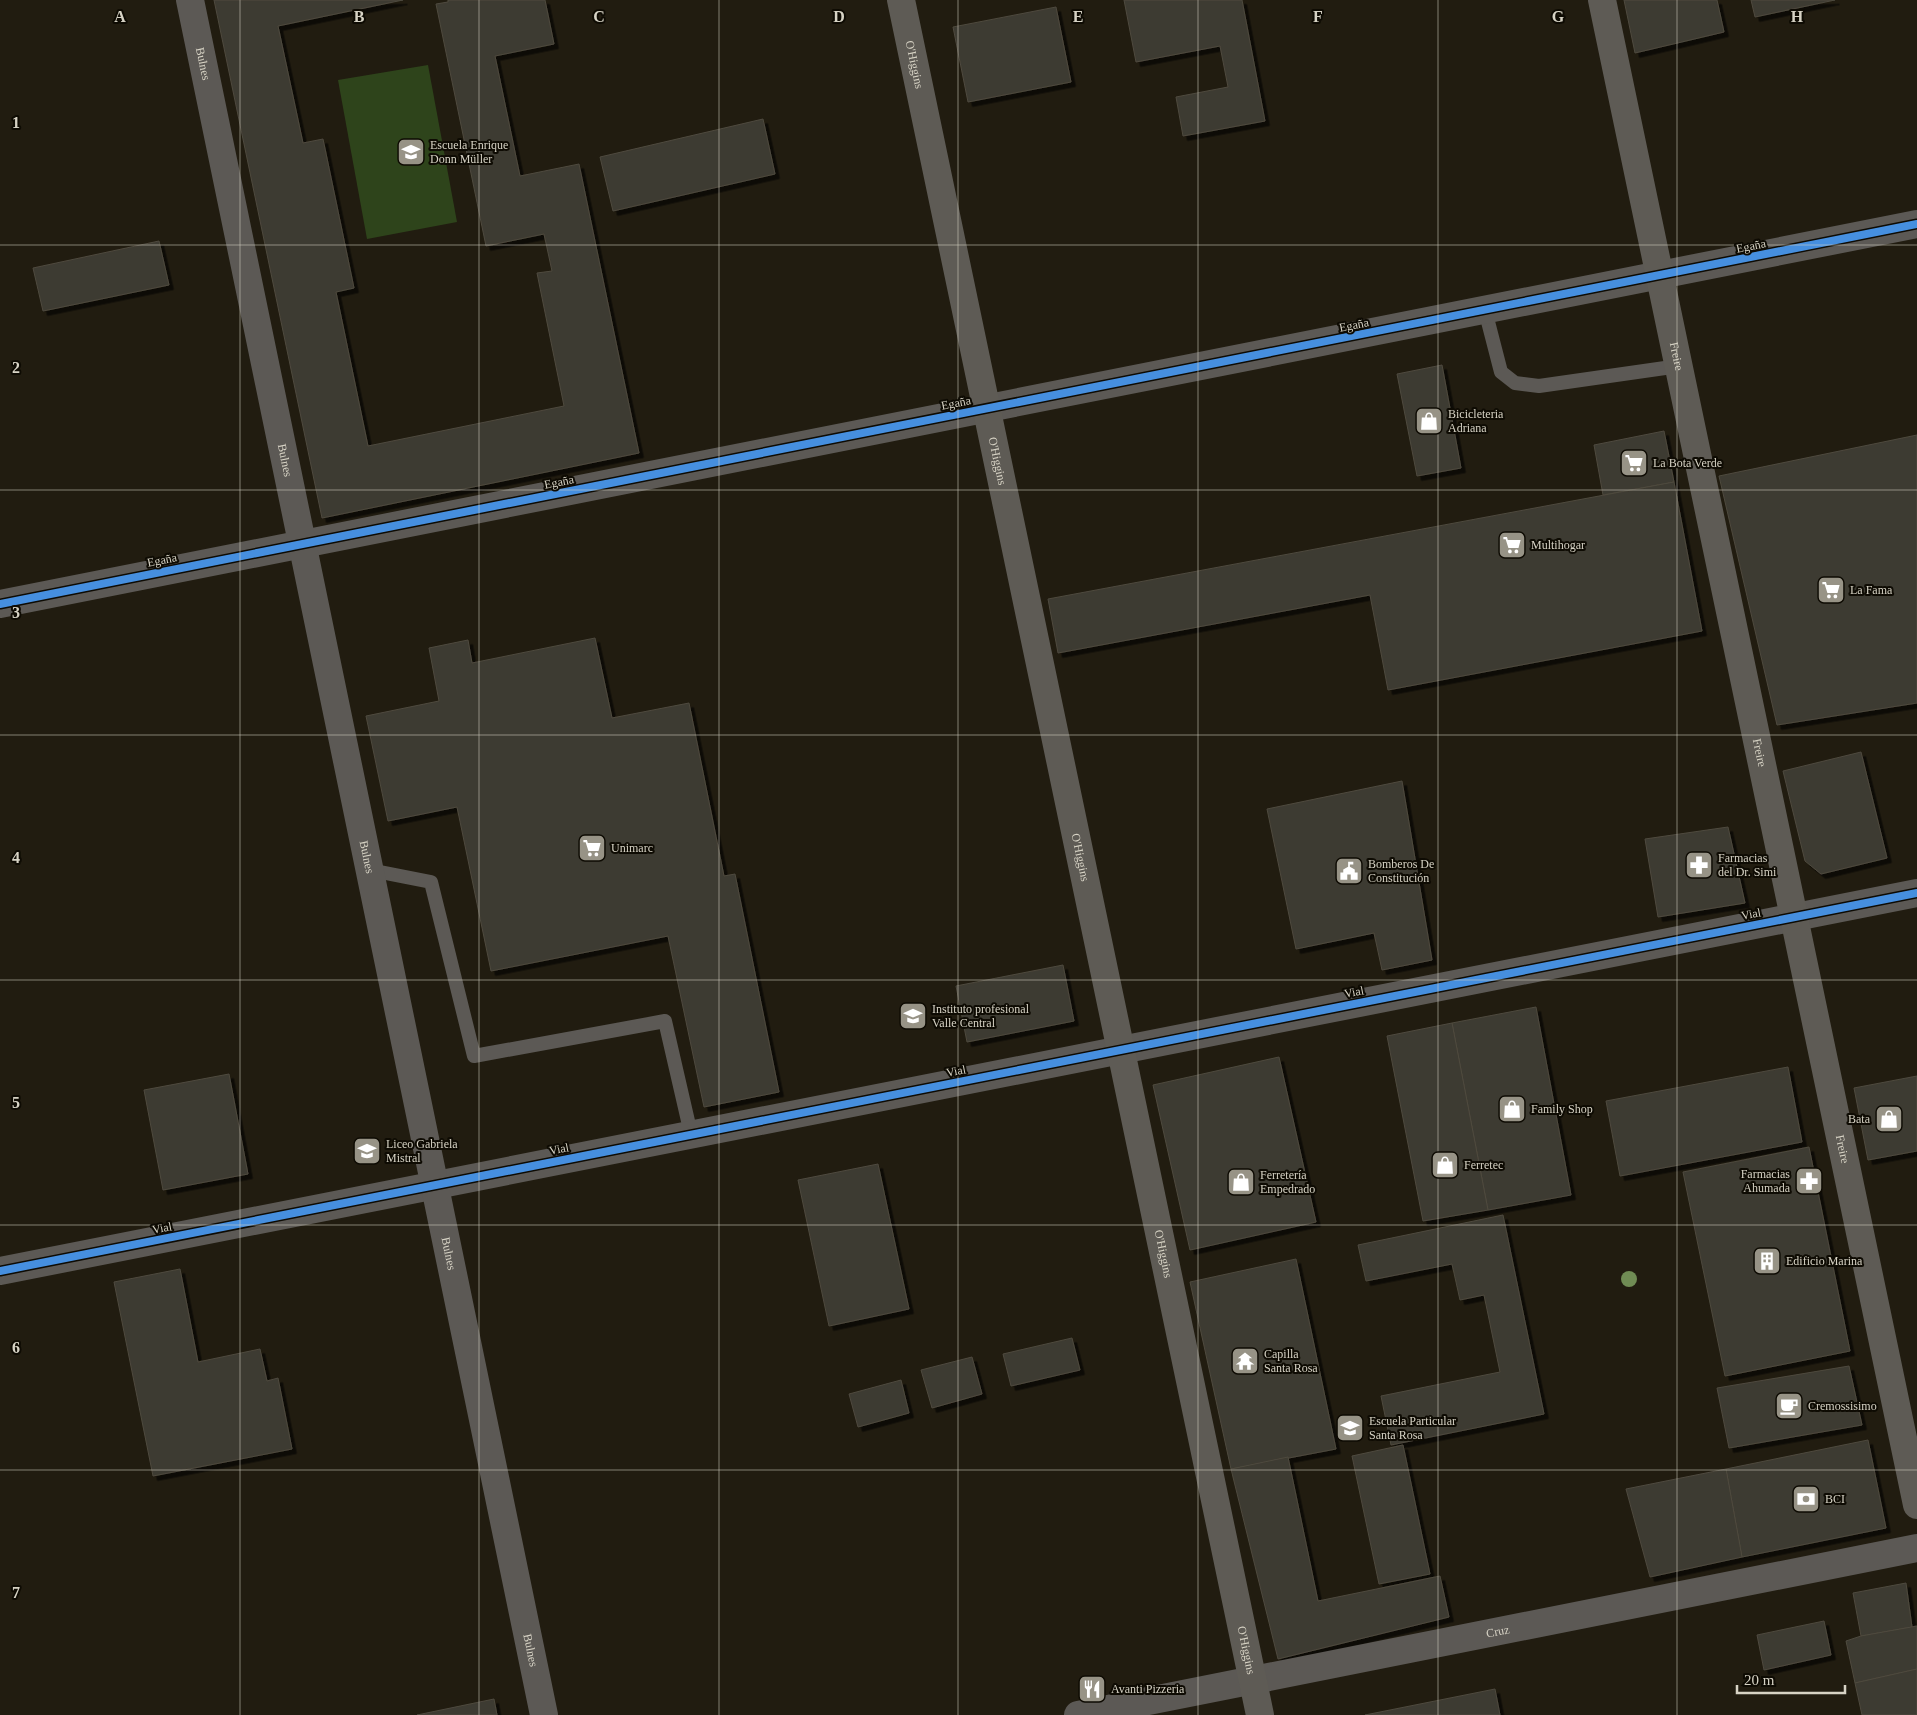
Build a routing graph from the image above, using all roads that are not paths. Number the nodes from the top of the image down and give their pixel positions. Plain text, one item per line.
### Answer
1 (190, 0) edge
2 (901, 0) edge
3 (1602, 0) edge
4 (1917, 224) edge
5 (1660, 275) junction
6 (1485, 310) junction
7 (1678, 366) junction
8 (987, 409) junction
9 (302, 544) junction
10 (0, 604) edge
11 (370, 870) junction
12 (1917, 892) edge
13 (1794, 917) junction
14 (1121, 1050) junction
15 (691, 1134) junction
16 (434, 1185) junction
17 (0, 1271) edge
18 (1917, 1506) edge
19 (1917, 1548) edge
20 (1252, 1679) junction
21 (544, 1715) edge
22 (1078, 1715) edge
23 (1260, 1715) edge

1 - 9 street, Bulnes
2 - 8 main road, O'Higgins
3 - 5 main road, Freire
4 - 5 street, Egaña
5 - 6 street, Egaña
5 - 7 main road, Freire
6 - 7 lane
6 - 8 street, Egaña
7 - 13 main road, Freire
8 - 9 street, Egaña
8 - 14 main road, O'Higgins
9 - 10 street, Egaña
9 - 11 street, Bulnes
11 - 15 lane
11 - 16 street, Bulnes
12 - 13 street, Vial
13 - 14 street, Vial
13 - 18 main road, Freire
14 - 15 street, Vial
14 - 20 main road, O'Higgins
15 - 16 street, Vial
16 - 17 street, Vial
16 - 21 street, Bulnes
19 - 20 street, Cruz
20 - 22 street, Cruz
20 - 23 main road, O'Higgins

